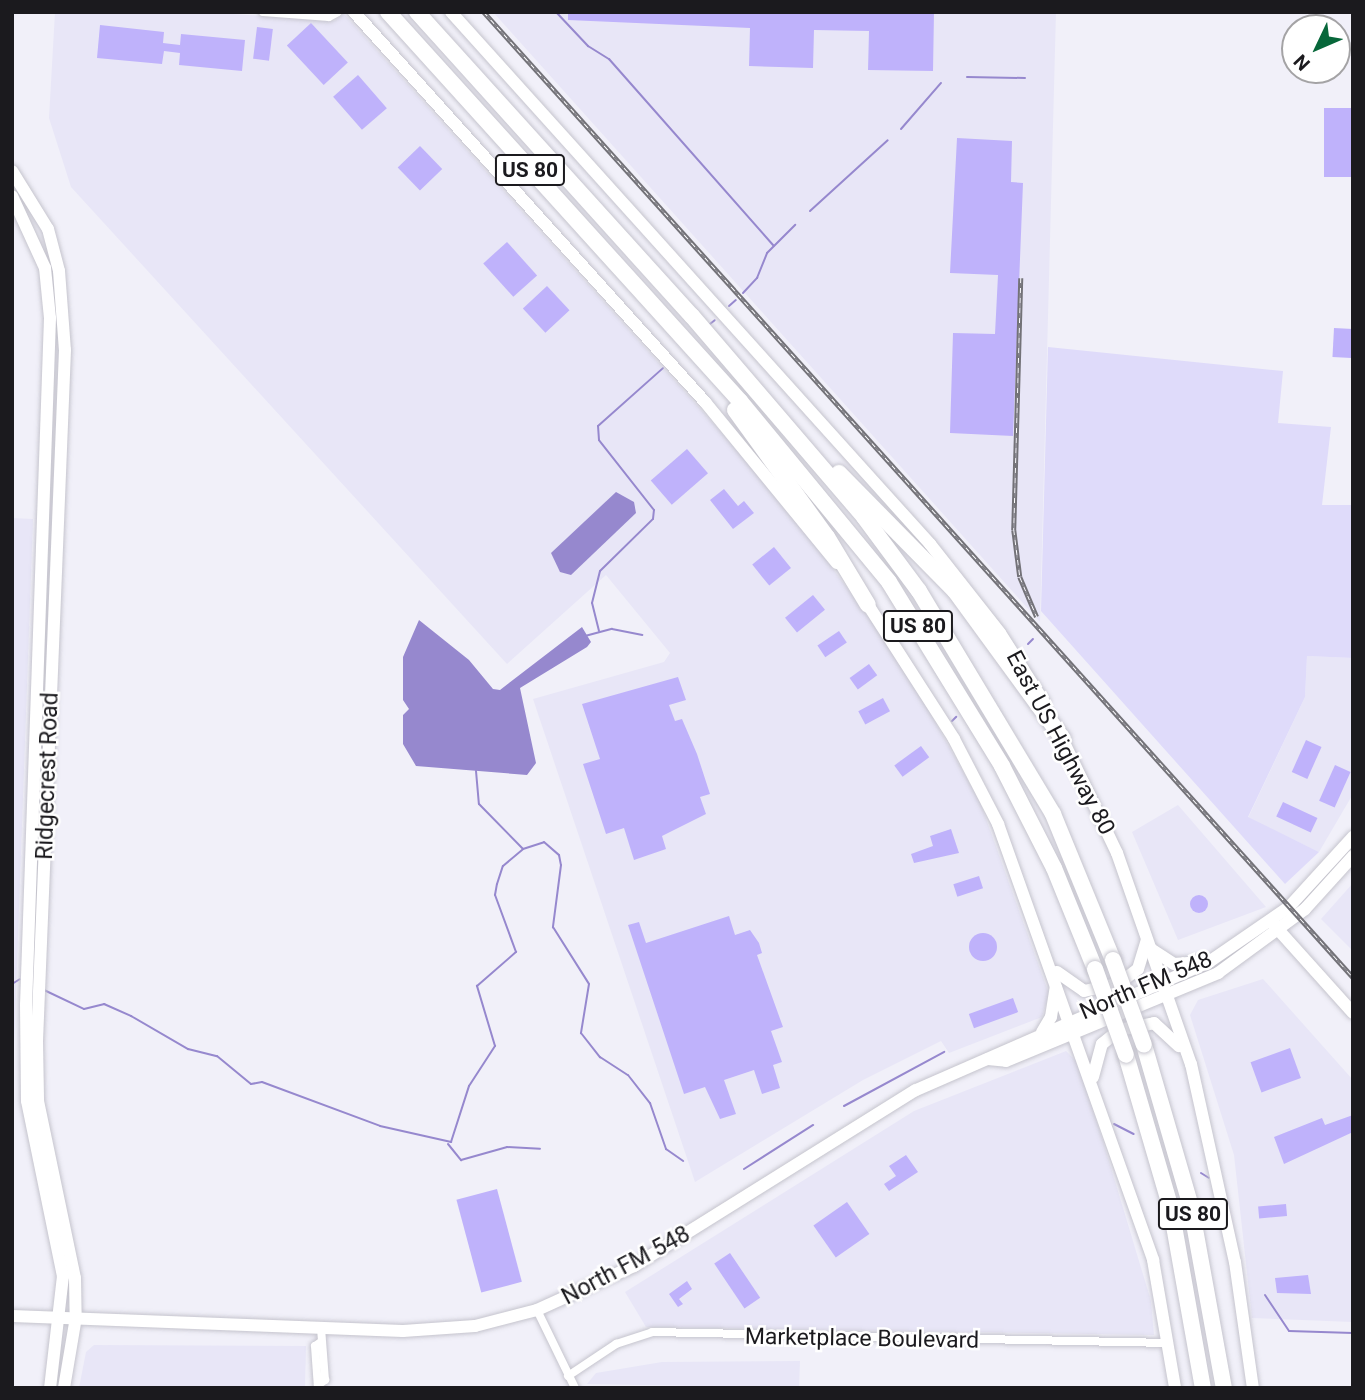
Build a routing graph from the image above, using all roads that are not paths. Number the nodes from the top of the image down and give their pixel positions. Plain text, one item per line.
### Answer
1 (264, 12) edge
2 (338, 12) edge
3 (354, 12) edge
4 (387, 12) edge
5 (418, 12) edge
6 (452, 12) edge
7 (12, 171) edge
8 (12, 196) edge
9 (672, 327) junction
10 (800, 440) junction
11 (868, 604) junction
12 (1063, 739) junction
13 (1353, 837) edge
14 (1353, 856) edge
15 (1275, 926) junction
16 (1149, 944) junction
17 (1209, 962) junction
18 (1050, 963) junction
19 (33, 979) junction
20 (1056, 979) junction
21 (1162, 982) junction
22 (1167, 996) junction
23 (33, 1000) junction
24 (1353, 1013) edge
25 (1070, 1020) junction
26 (1042, 1031) junction
27 (1075, 1034) junction
28 (988, 1059) junction
29 (1191, 1064) junction
30 (1092, 1081) junction
31 (537, 1310) junction
32 (12, 1316) edge
33 (62, 1317) junction
34 (76, 1317) junction
35 (321, 1335) junction
36 (1169, 1343) junction
37 (568, 1376) junction
38 (318, 1386) edge
39 (50, 1388) edge
40 (64, 1388) edge
41 (575, 1388) edge
42 (1175, 1388) edge
43 (1203, 1388) edge
44 (1224, 1388) edge
45 (1253, 1388) edge

1 - 2 street
3 - 11 main road
4 - 9 highway, US 80
5 - 10 highway, US 80
6 - 12 main road, East US Highway 80
7 - 19 main road, Ridgecrest Road
8 - 19 main road, Ridgecrest Road
9 - 11 highway
9 - 43 highway, US 80, bridge
10 - 12 highway
10 - 44 highway, US 80, bridge
11 - 18 main road
12 - 16 main road, East US Highway 80
13 - 15 main road, North FM 548
14 - 15 main road, North FM 548
15 - 17 main road, North FM 548
15 - 22 main road, North FM 548
15 - 24 main road
16 - 17 main road
16 - 18 main road
16 - 21 main road, East US Highway 80
17 - 21 main road, North FM 548
18 - 20 main road
19 - 23 main road, Ridgecrest Road
20 - 25 main road
20 - 26 main road
21 - 22 main road, East US Highway 80
21 - 25 main road, North FM 548
22 - 27 main road, North FM 548
22 - 29 main road, East US Highway 80
23 - 33 main road, Ridgecrest Road
23 - 34 main road, Ridgecrest Road
25 - 26 main road, North FM 548
25 - 27 main road
26 - 28 main road, North FM 548
27 - 28 main road, North FM 548
27 - 30 main road
28 - 31 main road, North FM 548
29 - 30 main road
29 - 45 main road, East US Highway 80
30 - 36 main road
31 - 35 main road, North FM 548
31 - 37 street
32 - 33 main road, North FM 548
33 - 34 main road, North FM 548
33 - 39 main road, Ridgecrest Road
34 - 35 main road, North FM 548
34 - 40 main road, Ridgecrest Road
35 - 38 street
36 - 37 street, Marketplace Boulevard
36 - 42 main road
37 - 41 street

